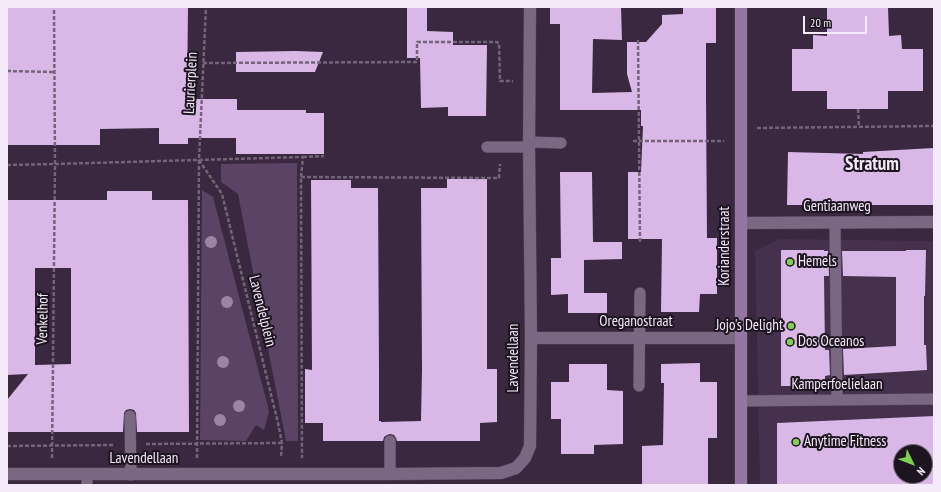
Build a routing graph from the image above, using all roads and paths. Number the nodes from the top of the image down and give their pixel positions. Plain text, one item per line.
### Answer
1 (54, 7) edge
2 (206, 7) edge
3 (530, 7) edge
4 (741, 7) edge
5 (638, 40) dead end
6 (203, 63) junction
7 (7, 72) edge
8 (54, 72) junction
9 (530, 81) junction
10 (858, 108) dead end
11 (934, 126) edge
12 (858, 127) junction
13 (741, 128) junction
14 (633, 141) dead end
15 (638, 141) junction
16 (706, 141) dead end
17 (561, 143) dead end
18 (529, 144) junction
19 (487, 147) dead end
20 (500, 147) junction
21 (324, 156) dead end
22 (303, 157) junction
23 (199, 159) junction
24 (55, 164) junction
25 (7, 165) edge
26 (301, 177) junction
27 (934, 222) edge
28 (741, 223) junction
29 (835, 223) junction
30 (640, 242) dead end
31 (640, 293) dead end
32 (531, 338) junction
33 (639, 338) junction
34 (741, 338) junction
35 (639, 386) dead end
36 (934, 399) edge
37 (837, 400) junction
38 (741, 401) junction
39 (130, 416) dead end
40 (390, 441) dead end
41 (7, 474) edge
42 (52, 474) junction
43 (131, 474) junction
44 (302, 474) junction
45 (390, 474) junction
46 (196, 475) junction
47 (87, 480) edge
48 (281, 480) edge
49 (741, 485) edge

1 - 8 path, Venkelhof
2 - 6 path, Laurierplein
3 - 9 street, Lavendellaan
4 - 13 street, Korianderstraat
5 - 15 path
6 - 9 path
6 - 23 path, Laurierplein
7 - 8 path
8 - 24 path, Venkelhof
9 - 18 street, Lavendellaan
10 - 12 path
11 - 12 path
12 - 13 path
13 - 28 street, Korianderstraat
14 - 15 path
15 - 16 path
15 - 30 path
17 - 18 lane
18 - 20 lane
18 - 32 street, Lavendellaan
19 - 20 lane
20 - 26 path
21 - 22 path
22 - 23 path
22 - 26 path
23 - 24 path
23 - 46 path, Laurierplein
23 - 48 path, Lavendelplein
24 - 25 path
24 - 42 path, Venkelhof
26 - 44 path
27 - 29 street, Gentiaanweg
28 - 29 street, Gentiaanweg
28 - 34 street, Korianderstraat
29 - 37 lane
31 - 33 lane
32 - 33 street, Oreganostraat
32 - 45 street, Lavendellaan
33 - 34 street, Oreganostraat
33 - 35 lane
34 - 38 street, Korianderstraat
36 - 37 lane, Kamperfoelielaan
37 - 38 lane, Kamperfoelielaan
38 - 49 street, Korianderstraat
39 - 43 lane
40 - 45 lane
41 - 42 street, Lavendellaan
42 - 47 street, Lavendellaan
43 - 46 street, Lavendellaan
43 - 47 street, Lavendellaan
44 - 45 street, Lavendellaan
44 - 48 street, Lavendellaan
46 - 48 street, Lavendellaan

